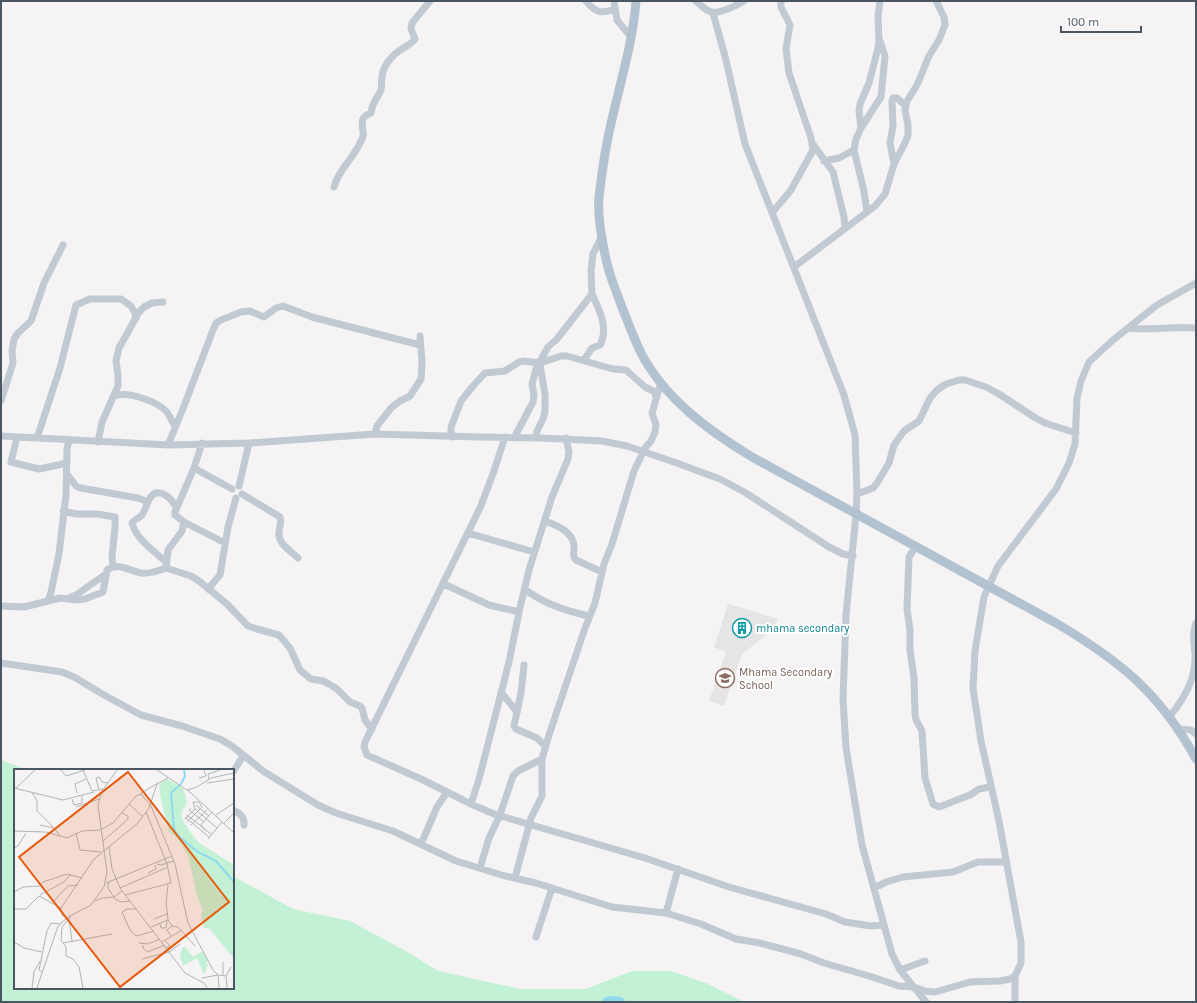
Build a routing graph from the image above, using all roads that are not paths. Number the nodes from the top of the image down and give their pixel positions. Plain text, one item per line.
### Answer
1 (430, 1) edge
2 (586, 1) edge
3 (636, 1) edge
4 (696, 1) edge
5 (744, 1) edge
6 (781, 1) edge
7 (880, 1) edge
8 (936, 1) edge
9 (615, 5) edge
10 (713, 13) junction
11 (631, 37) junction
12 (880, 41) junction
13 (905, 105) junction
14 (861, 128) junction
15 (813, 144) junction
16 (854, 150) junction
17 (842, 157) junction
18 (824, 161) junction
19 (858, 163) junction
20 (894, 164) junction
21 (334, 187) dead end
22 (867, 212) junction
23 (772, 213) junction
24 (845, 228) junction
25 (602, 236) junction
26 (63, 245) dead end
27 (794, 267) junction
28 (1196, 283) edge
29 (592, 294) junction
30 (163, 302) dead end
31 (136, 318) junction
32 (1128, 328) junction
33 (1196, 328) edge
34 (420, 336) dead end
35 (420, 345) junction
36 (584, 360) junction
37 (539, 362) junction
38 (661, 382) junction
39 (114, 396) junction
40 (656, 397) junction
41 (1, 401) edge
42 (175, 426) junction
43 (1076, 433) junction
44 (375, 434) junction
45 (1, 436) edge
46 (16, 437) junction
47 (450, 437) junction
48 (536, 437) junction
49 (38, 438) junction
50 (505, 438) junction
51 (514, 438) junction
52 (566, 438) junction
53 (69, 440) junction
54 (98, 442) junction
55 (249, 443) junction
56 (202, 444) junction
57 (168, 445) junction
58 (643, 452) junction
59 (67, 463) junction
60 (194, 468) junction
61 (67, 474) junction
62 (235, 488) junction
63 (857, 494) junction
64 (239, 496) junction
65 (148, 502) junction
66 (176, 507) junction
67 (63, 511) junction
68 (856, 515) junction
69 (545, 520) junction
70 (184, 522) junction
71 (468, 533) junction
72 (225, 543) junction
73 (916, 546) junction
74 (534, 552) junction
75 (853, 556) junction
76 (298, 558) dead end
77 (166, 565) junction
78 (113, 567) junction
79 (602, 572) junction
80 (106, 574) junction
81 (444, 584) junction
82 (988, 587) junction
83 (208, 589) junction
84 (525, 589) junction
85 (66, 599) junction
86 (48, 601) junction
87 (1, 606) edge
88 (519, 612) junction
89 (589, 616) junction
90 (1196, 623) edge
91 (1, 663) edge
92 (524, 665) dead end
93 (501, 692) junction
94 (517, 712) junction
95 (1170, 716) junction
96 (372, 729) junction
97 (1179, 729) junction
98 (1196, 734) edge
99 (545, 746) junction
100 (243, 756) junction
101 (542, 759) junction
102 (1196, 759) edge
103 (234, 770) edge
104 (990, 787) junction
105 (447, 792) junction
106 (471, 804) junction
107 (234, 810) edge
108 (500, 815) junction
109 (530, 824) junction
110 (244, 825) dead end
111 (421, 844) junction
112 (1006, 862) junction
113 (480, 868) junction
114 (678, 869) junction
115 (514, 878) junction
116 (552, 888) junction
117 (874, 888) junction
118 (666, 913) junction
119 (884, 925) junction
120 (536, 937) dead end
121 (925, 961) dead end
122 (900, 970) junction
123 (1015, 976) junction
124 (914, 987) junction
125 (926, 1002) edge
126 (1015, 1002) edge

1 - 21 street
2 - 9 street
3 - 11 main road
4 - 10 street
5 - 10 street
6 - 15 street
7 - 12 street
8 - 13 street
9 - 11 street
10 - 23 street
11 - 25 main road
12 - 14 street
12 - 14 street
13 - 20 street
13 - 20 street
14 - 16 street
15 - 18 street
15 - 23 street
16 - 17 street
16 - 19 street
17 - 18 street
17 - 19 street
18 - 24 street
19 - 22 street
20 - 22 street
22 - 24 street
23 - 27 street
24 - 27 street
25 - 29 street
25 - 38 main road
26 - 41 street
27 - 63 street
28 - 32 street
29 - 36 street
29 - 37 street
30 - 31 street
31 - 39 street
31 - 49 street
32 - 33 street
32 - 43 street
34 - 35 street
35 - 42 street
35 - 44 street
36 - 37 street
36 - 40 street
37 - 47 street
37 - 48 street
37 - 51 street
38 - 40 street
38 - 68 main road
39 - 42 street
39 - 54 street
40 - 58 street
42 - 57 street
43 - 63 street
43 - 82 street
44 - 47 street
44 - 55 street
45 - 46 street
46 - 49 street
46 - 59 street
47 - 50 street
48 - 51 street
48 - 52 street
49 - 53 street
50 - 51 street
50 - 71 street
52 - 58 street
52 - 69 street
53 - 54 street
53 - 59 street
54 - 57 street
55 - 56 street
55 - 62 street
56 - 57 street
56 - 60 street
58 - 75 street
58 - 79 street
59 - 61 street
60 - 62 street
60 - 66 street
61 - 65 street
61 - 67 street
62 - 64 street
62 - 64 street
63 - 68 street
64 - 72 street
64 - 76 street
65 - 66 street
65 - 77 street
66 - 70 street
67 - 78 street
67 - 86 street
68 - 73 main road
68 - 75 street
69 - 74 street
69 - 79 street
70 - 72 street
70 - 77 street
71 - 74 street
71 - 81 street
72 - 83 street
73 - 82 main road
73 - 104 street
74 - 84 street
75 - 117 street
77 - 78 street
77 - 83 street
78 - 80 street
79 - 89 street
80 - 85 street
80 - 85 street
81 - 88 street
81 - 96 street
82 - 95 main road
82 - 104 street
83 - 96 street
84 - 88 street
84 - 89 street
85 - 86 street
86 - 87 street
88 - 93 street
89 - 99 street
90 - 95 street
91 - 100 street
92 - 94 street
93 - 94 street
93 - 106 street
94 - 99 street
95 - 97 main road
96 - 105 street
97 - 98 street
97 - 102 main road
99 - 101 street
100 - 103 street
100 - 111 street
101 - 108 street
101 - 109 street
104 - 112 street
105 - 106 street
105 - 111 street
106 - 108 street
107 - 110 street
108 - 109 street
108 - 113 street
109 - 114 street
109 - 115 street
111 - 113 street
112 - 117 street
112 - 123 street
113 - 115 street
114 - 118 street
114 - 119 street
115 - 116 street
116 - 118 street
116 - 120 street
117 - 119 street
118 - 124 street
119 - 122 street
121 - 122 street
122 - 124 street
123 - 124 street
123 - 126 street
124 - 125 street

